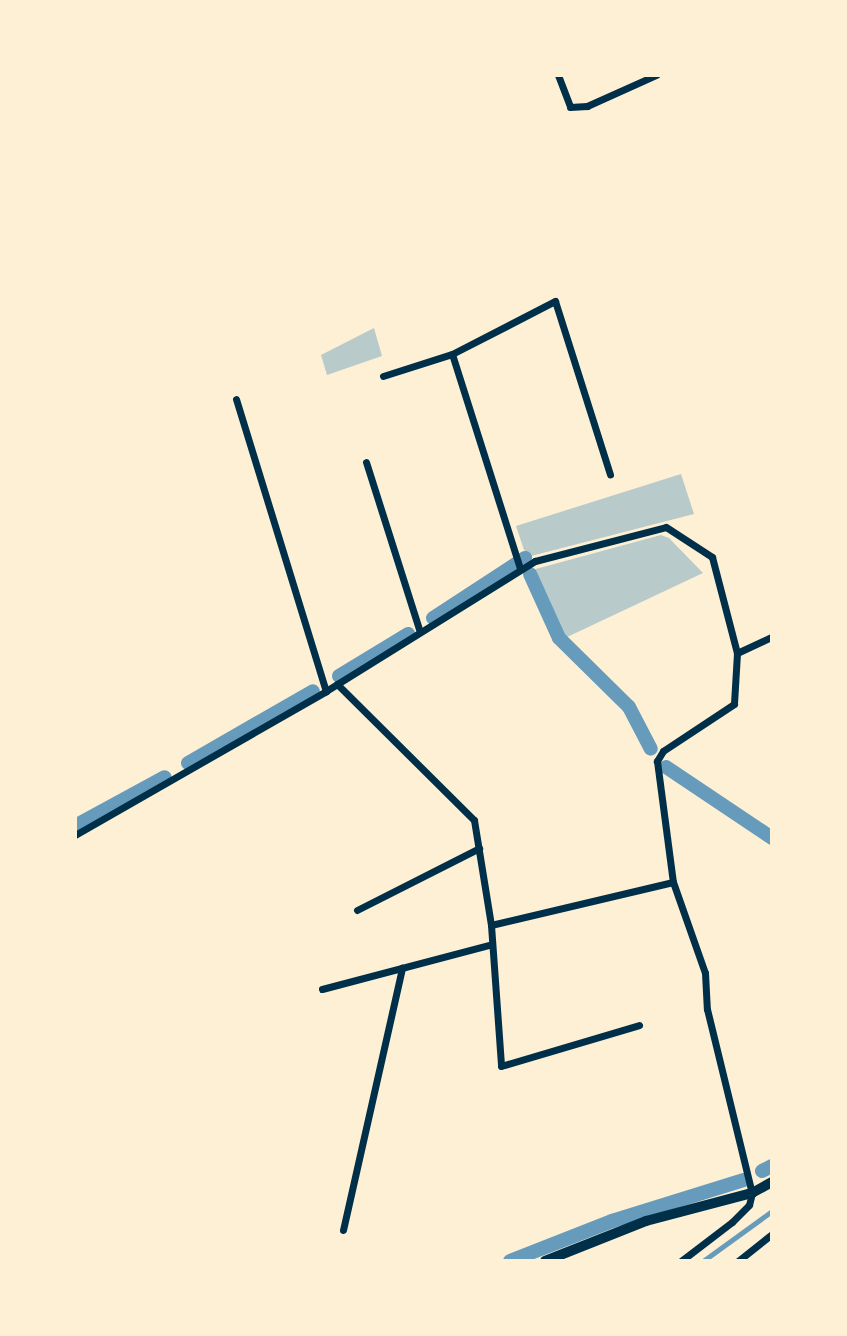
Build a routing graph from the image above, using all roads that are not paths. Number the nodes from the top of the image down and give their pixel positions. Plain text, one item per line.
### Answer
1 (558, 75) edge
2 (656, 75) edge
3 (452, 355) junction
4 (383, 376) dead end
5 (236, 399) dead end
6 (366, 462) dead end
7 (611, 474) dead end
8 (520, 568) junction
9 (420, 632) junction
10 (772, 637) edge
11 (737, 653) junction
12 (338, 684) junction
13 (326, 691) junction
14 (75, 835) edge
15 (479, 848) junction
16 (673, 882) junction
17 (357, 909) dead end
18 (491, 925) junction
19 (489, 944) junction
20 (402, 968) junction
21 (323, 989) dead end
22 (639, 1025) dead end
23 (772, 1182) edge
24 (752, 1193) junction
25 (343, 1230) dead end
26 (772, 1234) edge
27 (545, 1261) edge
28 (681, 1261) edge
29 (738, 1261) edge

1 - 2 street
3 - 4 street
3 - 7 street
3 - 8 street
5 - 13 street
6 - 9 street
8 - 9 street
8 - 11 street
9 - 12 street
10 - 11 street
11 - 16 street
12 - 13 street
12 - 15 street
13 - 14 street
15 - 17 street
15 - 18 street
16 - 18 street
16 - 24 street
18 - 19 street
19 - 20 street
19 - 22 street
20 - 21 street
20 - 25 street
23 - 24 street
24 - 27 street
24 - 28 street
26 - 29 street

